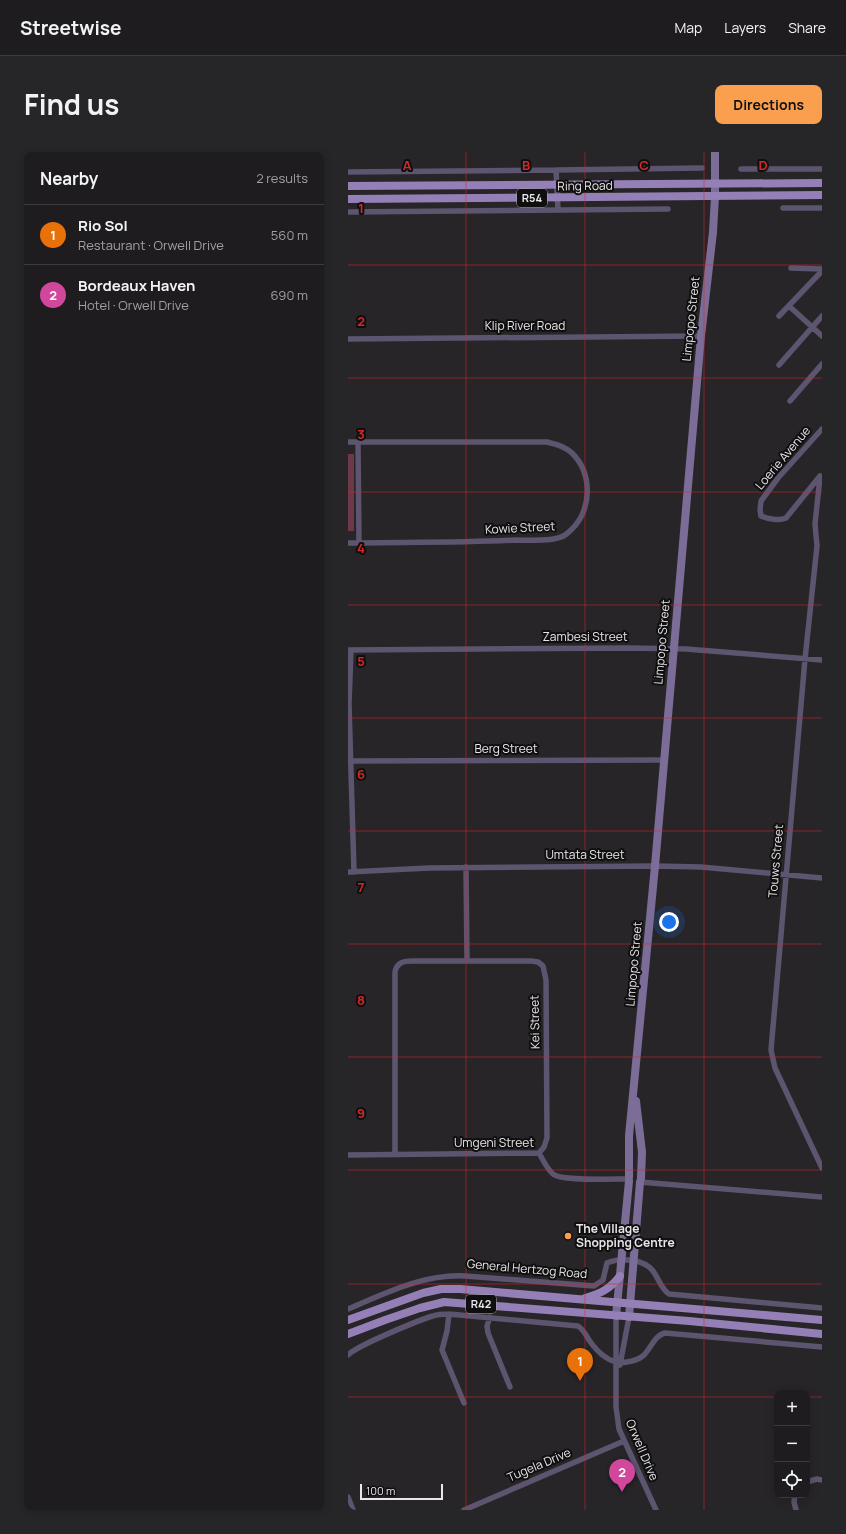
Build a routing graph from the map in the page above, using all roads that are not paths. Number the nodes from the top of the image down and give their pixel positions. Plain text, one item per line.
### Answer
1 (715, 152) edge
2 (702, 168) dead end
3 (742, 169) dead end
4 (822, 169) edge
5 (556, 170) junction
6 (348, 172) edge
7 (822, 183) edge
8 (715, 184) junction
9 (557, 185) junction
10 (348, 186) edge
11 (822, 195) edge
12 (715, 196) junction
13 (557, 198) junction
14 (348, 199) edge
15 (783, 208) dead end
16 (822, 208) edge
17 (668, 209) dead end
18 (558, 210) junction
19 (348, 212) edge
20 (791, 268) dead end
21 (822, 270) edge
22 (789, 306) junction
23 (779, 316) dead end
24 (822, 316) edge
25 (812, 328) junction
26 (701, 336) junction
27 (822, 336) edge
28 (348, 339) edge
29 (822, 364) edge
30 (779, 365) dead end
31 (790, 401) dead end
32 (822, 429) edge
33 (348, 442) edge
34 (358, 442) junction
35 (821, 476) edge
36 (821, 484) edge
37 (822, 540) edge
38 (348, 543) edge
39 (359, 543) junction
40 (817, 546) junction
41 (674, 649) junction
42 (349, 650) edge
43 (805, 659) junction
44 (822, 660) edge
45 (349, 704) edge
46 (664, 760) junction
47 (349, 761) edge
48 (350, 820) edge
49 (655, 866) junction
50 (466, 867) junction
51 (351, 872) edge
52 (786, 875) junction
53 (822, 878) edge
54 (467, 961) junction
55 (634, 1090) junction
56 (539, 1153) junction
57 (348, 1155) edge
58 (395, 1155) junction
59 (822, 1168) edge
60 (628, 1179) junction
61 (640, 1180) junction
62 (822, 1197) edge
63 (621, 1260) junction
64 (635, 1261) junction
65 (620, 1276) junction
66 (583, 1299) junction
67 (617, 1303) junction
68 (631, 1304) junction
69 (822, 1308) edge
70 (348, 1309) edge
71 (449, 1314) junction
72 (616, 1316) junction
73 (490, 1317) junction
74 (629, 1317) junction
75 (348, 1320) edge
76 (822, 1320) edge
77 (348, 1334) edge
78 (822, 1334) edge
79 (822, 1347) edge
80 (348, 1355) edge
81 (618, 1363) junction
82 (510, 1386) dead end
83 (464, 1403) dead end
84 (624, 1441) junction
85 (822, 1480) edge
86 (810, 1481) edge
87 (348, 1497) edge
88 (795, 1498) edge
89 (354, 1510) edge
90 (464, 1510) edge
91 (656, 1510) edge
92 (796, 1510) edge

1 - 8 street, Limpopo Street
2 - 5 street, Ring Road
3 - 4 street
5 - 6 street, Ring Road
5 - 9 street
7 - 8 main road, Ring Road / R54
8 - 9 main road, Ring Road / R54
8 - 12 street, Limpopo Street
9 - 10 main road, Ring Road / R54
9 - 13 street
11 - 12 main road, Ring Road / R54
12 - 13 main road, Ring Road / R54
12 - 26 street, Limpopo Street
13 - 14 main road, Ring Road / R54
13 - 18 street
15 - 16 street
17 - 18 street, Ring Road
18 - 19 street, Ring Road
20 - 21 street
21 - 22 street
22 - 23 street
22 - 25 street
24 - 25 street
25 - 27 street
25 - 30 street
26 - 28 street, Klip River Road
26 - 41 street, Limpopo Street
29 - 31 street
32 - 35 street, Loerie Avenue
33 - 34 street, Kowie Street
34 - 39 street
34 - 39 street, Kowie Street
35 - 36 street, Touws Street
36 - 40 street, Touws Street
37 - 40 street
38 - 39 street, Kowie Street
40 - 43 street, Touws Street
41 - 42 street, Zambesi Street
41 - 43 street, Zambesi Street
41 - 46 street, Limpopo Street
42 - 45 street
43 - 44 street, Zambesi Street
43 - 52 street, Touws Street
45 - 47 street
46 - 47 street, Berg Street
46 - 49 street, Limpopo Street
47 - 48 street
48 - 51 street
49 - 50 street, Umtata Street
49 - 52 street, Umtata Street
49 - 55 street, Limpopo Street
50 - 51 street, Umtata Street
50 - 54 street
52 - 53 street, Umtata Street
52 - 59 street, Touws Street
54 - 56 street, Kei Street
54 - 58 street, Kei Street
55 - 60 street, Limpopo Street
55 - 61 street, Limpopo Street
56 - 58 street, Umgeni Street
56 - 60 street, Umgeni Street
57 - 58 street, Umgeni Street
60 - 61 street
60 - 63 street, Limpopo Street
61 - 62 street
61 - 64 street, Limpopo Street
63 - 64 street
63 - 65 street, Limpopo Street
63 - 70 street, General Hertzog Road
64 - 68 street, Limpopo Street
64 - 69 street
65 - 66 main road
65 - 67 street, Limpopo Street
66 - 67 main road, General Hertzog Road / R42
66 - 75 main road, General Hertzog Road / R42
67 - 68 main road, General Hertzog Road / R42
67 - 72 street, Limpopo Street
68 - 74 street, Limpopo Street
68 - 76 main road, General Hertzog Road / R42
71 - 73 street
71 - 80 street
71 - 83 street
72 - 74 main road, R42
72 - 77 main road, R42
72 - 81 street, Orwell Drive
73 - 81 street
73 - 82 street
74 - 78 main road, R42
74 - 81 street, Orwell Drive
79 - 81 street
81 - 84 street, Orwell Drive
84 - 90 street, Tugela Drive
84 - 91 street, Orwell Drive
85 - 86 street
87 - 89 street
88 - 92 street

